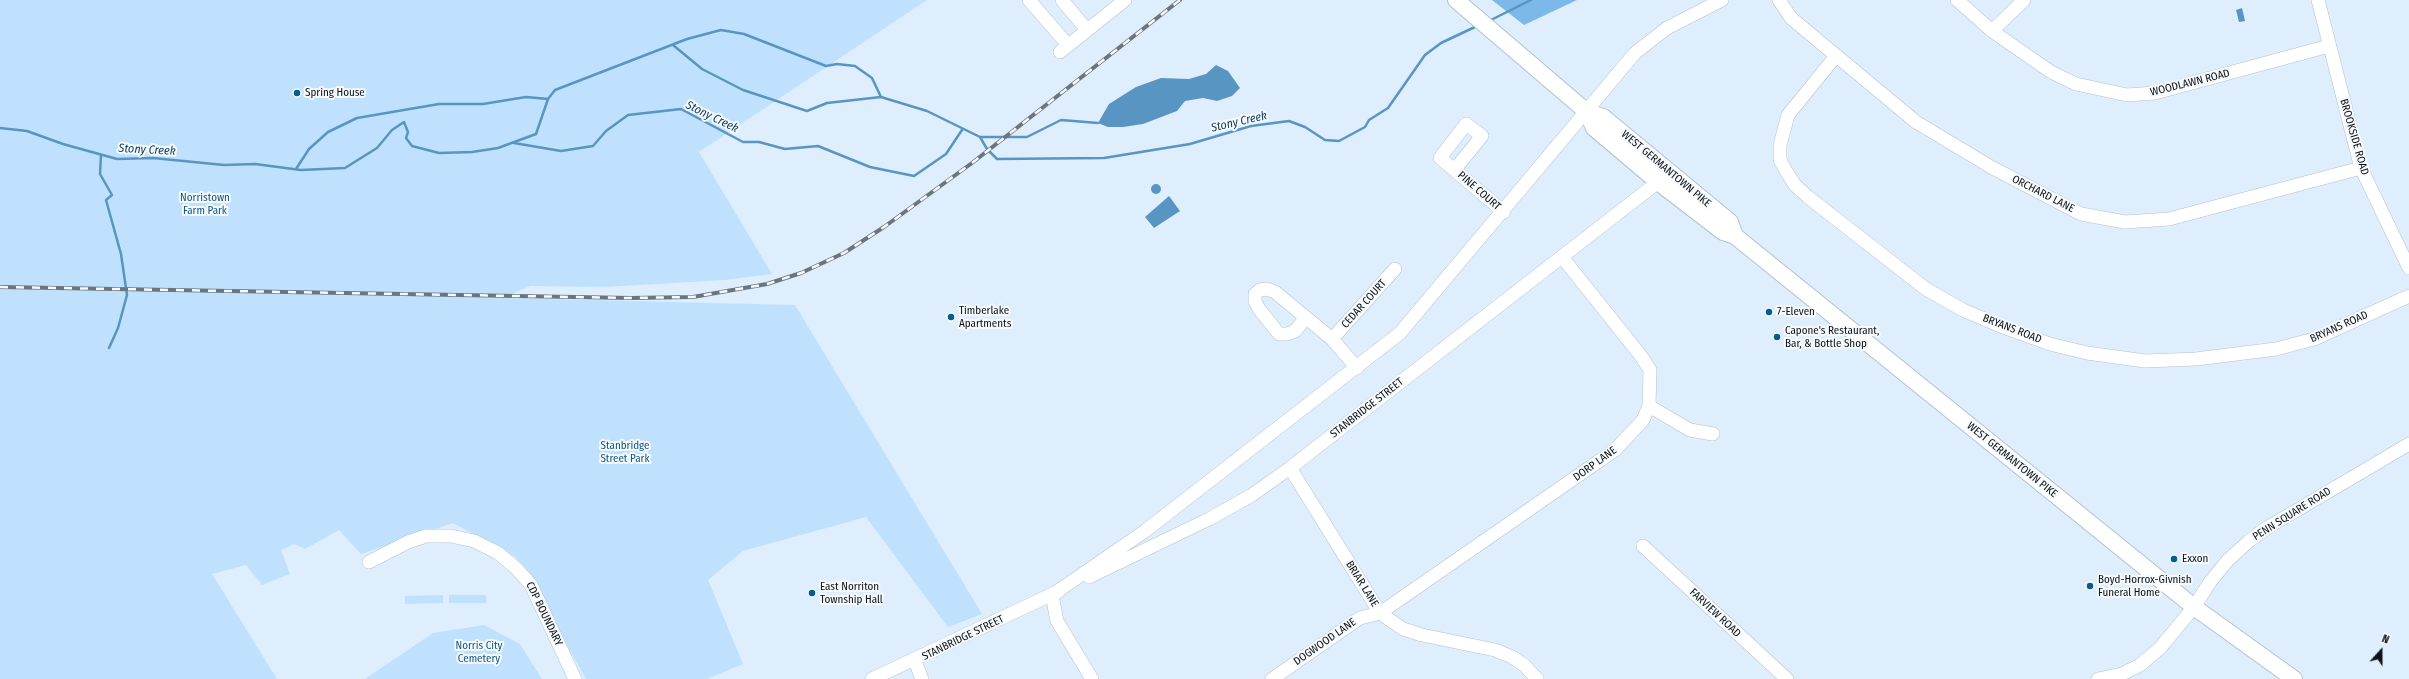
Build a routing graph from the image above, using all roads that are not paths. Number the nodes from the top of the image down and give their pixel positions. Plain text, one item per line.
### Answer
1 (1029, 0) edge
2 (1062, 0) edge
3 (1125, 0) edge
4 (1722, 0) edge
5 (1780, 0) edge
6 (1957, 0) edge
7 (2024, 0) edge
8 (2318, 0) edge
9 (1462, 5) edge
10 (1087, 30) junction
11 (1992, 31) junction
12 (2329, 46) junction
13 (1835, 57) junction
14 (1587, 112) junction
15 (2361, 168) junction
16 (1455, 169) dead end
17 (1658, 182) junction
18 (1504, 212) junction
19 (1735, 236) junction
20 (1562, 257) junction
21 (2409, 268) edge
22 (1395, 269) dead end
23 (2409, 296) edge
24 (1305, 319) dead end
25 (1332, 339) junction
26 (1357, 368) junction
27 (1649, 406) junction
28 (1713, 434) dead end
29 (2409, 444) edge
30 (1290, 468) junction
31 (1643, 546) dead end
32 (369, 562) dead end
33 (1052, 595) junction
34 (2194, 607) junction
35 (1380, 613) junction
36 (915, 661) junction
37 (575, 679) edge
38 (872, 679) edge
39 (922, 679) edge
40 (1092, 679) edge
41 (1272, 679) edge
42 (1537, 679) edge
43 (1787, 679) edge
44 (2098, 679) edge
45 (2294, 679) edge

1 - 10 street
2 - 10 street
3 - 10 street
4 - 14 street, STANBRIDGE STREET
5 - 13 street, ORCHARD LANE
6 - 11 street, WOODLAWN ROAD
7 - 11 street
8 - 12 street, BROOKSIDE ROAD
9 - 14 main road, WEST GERMANTOWN PIKE
11 - 12 street, WOODLAWN ROAD
12 - 15 street, BROOKSIDE ROAD
13 - 15 street, ORCHARD LANE
13 - 23 street, BRYANS ROAD
14 - 17 main road, WEST GERMANTOWN PIKE
14 - 18 street, STANBRIDGE STREET
14 - 19 main road, WEST GERMANTOWN PIKE
15 - 21 street, BROOKSIDE ROAD
16 - 18 street, PINE COURT
17 - 19 main road, WEST GERMANTOWN PIKE
17 - 20 street, STANBRIDGE STREET
18 - 26 street, STANBRIDGE STREET
19 - 34 main road, WEST GERMANTOWN PIKE
20 - 27 street, DORP LANE
20 - 30 street, STANBRIDGE STREET
22 - 25 street, CEDAR COURT
24 - 25 street
25 - 26 street
26 - 33 street, STANBRIDGE STREET
27 - 28 street
27 - 35 street, DORP LANE
29 - 34 street, PENN SQUARE ROAD
30 - 33 street, STANBRIDGE STREET
30 - 35 street, BRIAR LANE
31 - 43 street, FARVIEW ROAD
32 - 37 street, CDP BOUNDARY
33 - 36 street, STANBRIDGE STREET
33 - 40 street
34 - 44 street, PENN SQUARE ROAD
34 - 45 main road, WEST GERMANTOWN PIKE
35 - 41 street, DOGWOOD LANE
35 - 42 street, BRIAR LANE
36 - 38 street, STANBRIDGE STREET
36 - 39 street

